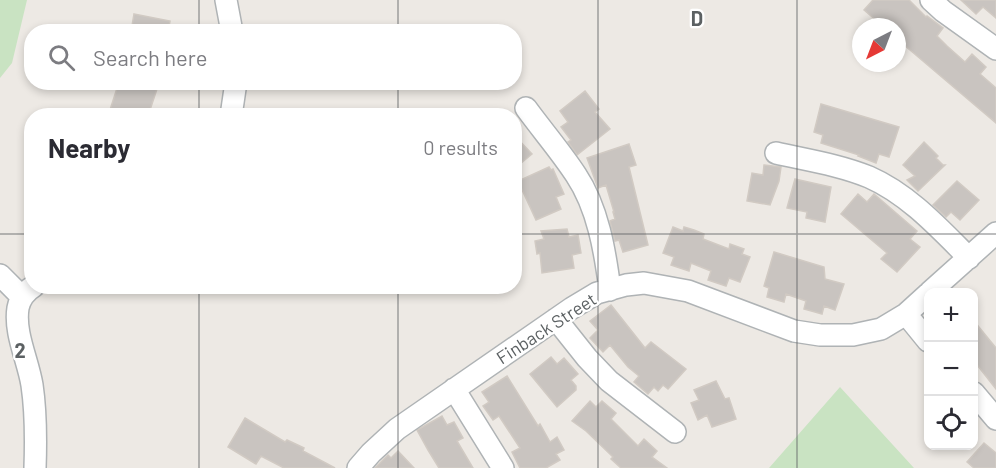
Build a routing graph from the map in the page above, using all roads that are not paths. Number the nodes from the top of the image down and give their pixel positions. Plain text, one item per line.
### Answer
1 (226, 0) edge
2 (931, 0) edge
3 (230, 24) edge
4 (996, 49) edge
5 (235, 90) edge
6 (232, 108) edge
7 (526, 108) dead end
8 (776, 153) dead end
9 (996, 233) edge
10 (969, 258) junction
11 (0, 274) edge
12 (935, 288) edge
13 (24, 289) edge
14 (610, 290) junction
15 (26, 294) edge
16 (924, 298) edge
17 (906, 314) junction
18 (556, 319) junction
19 (924, 336) edge
20 (454, 389) junction
21 (977, 396) edge
22 (996, 419) edge
23 (675, 432) dead end
24 (34, 468) edge
25 (358, 468) edge
26 (503, 468) edge

1 - 3 street
2 - 4 street
5 - 6 street
7 - 14 street
8 - 10 street
9 - 10 street, Finback Street
10 - 12 street, Finback Street
11 - 13 street
14 - 17 street, Finback Street
14 - 18 street, Finback Street
15 - 24 street
16 - 17 street, Finback Street
17 - 19 street
18 - 20 street, Finback Street
18 - 23 street
20 - 25 street, Finback Street
20 - 26 street
21 - 22 street

